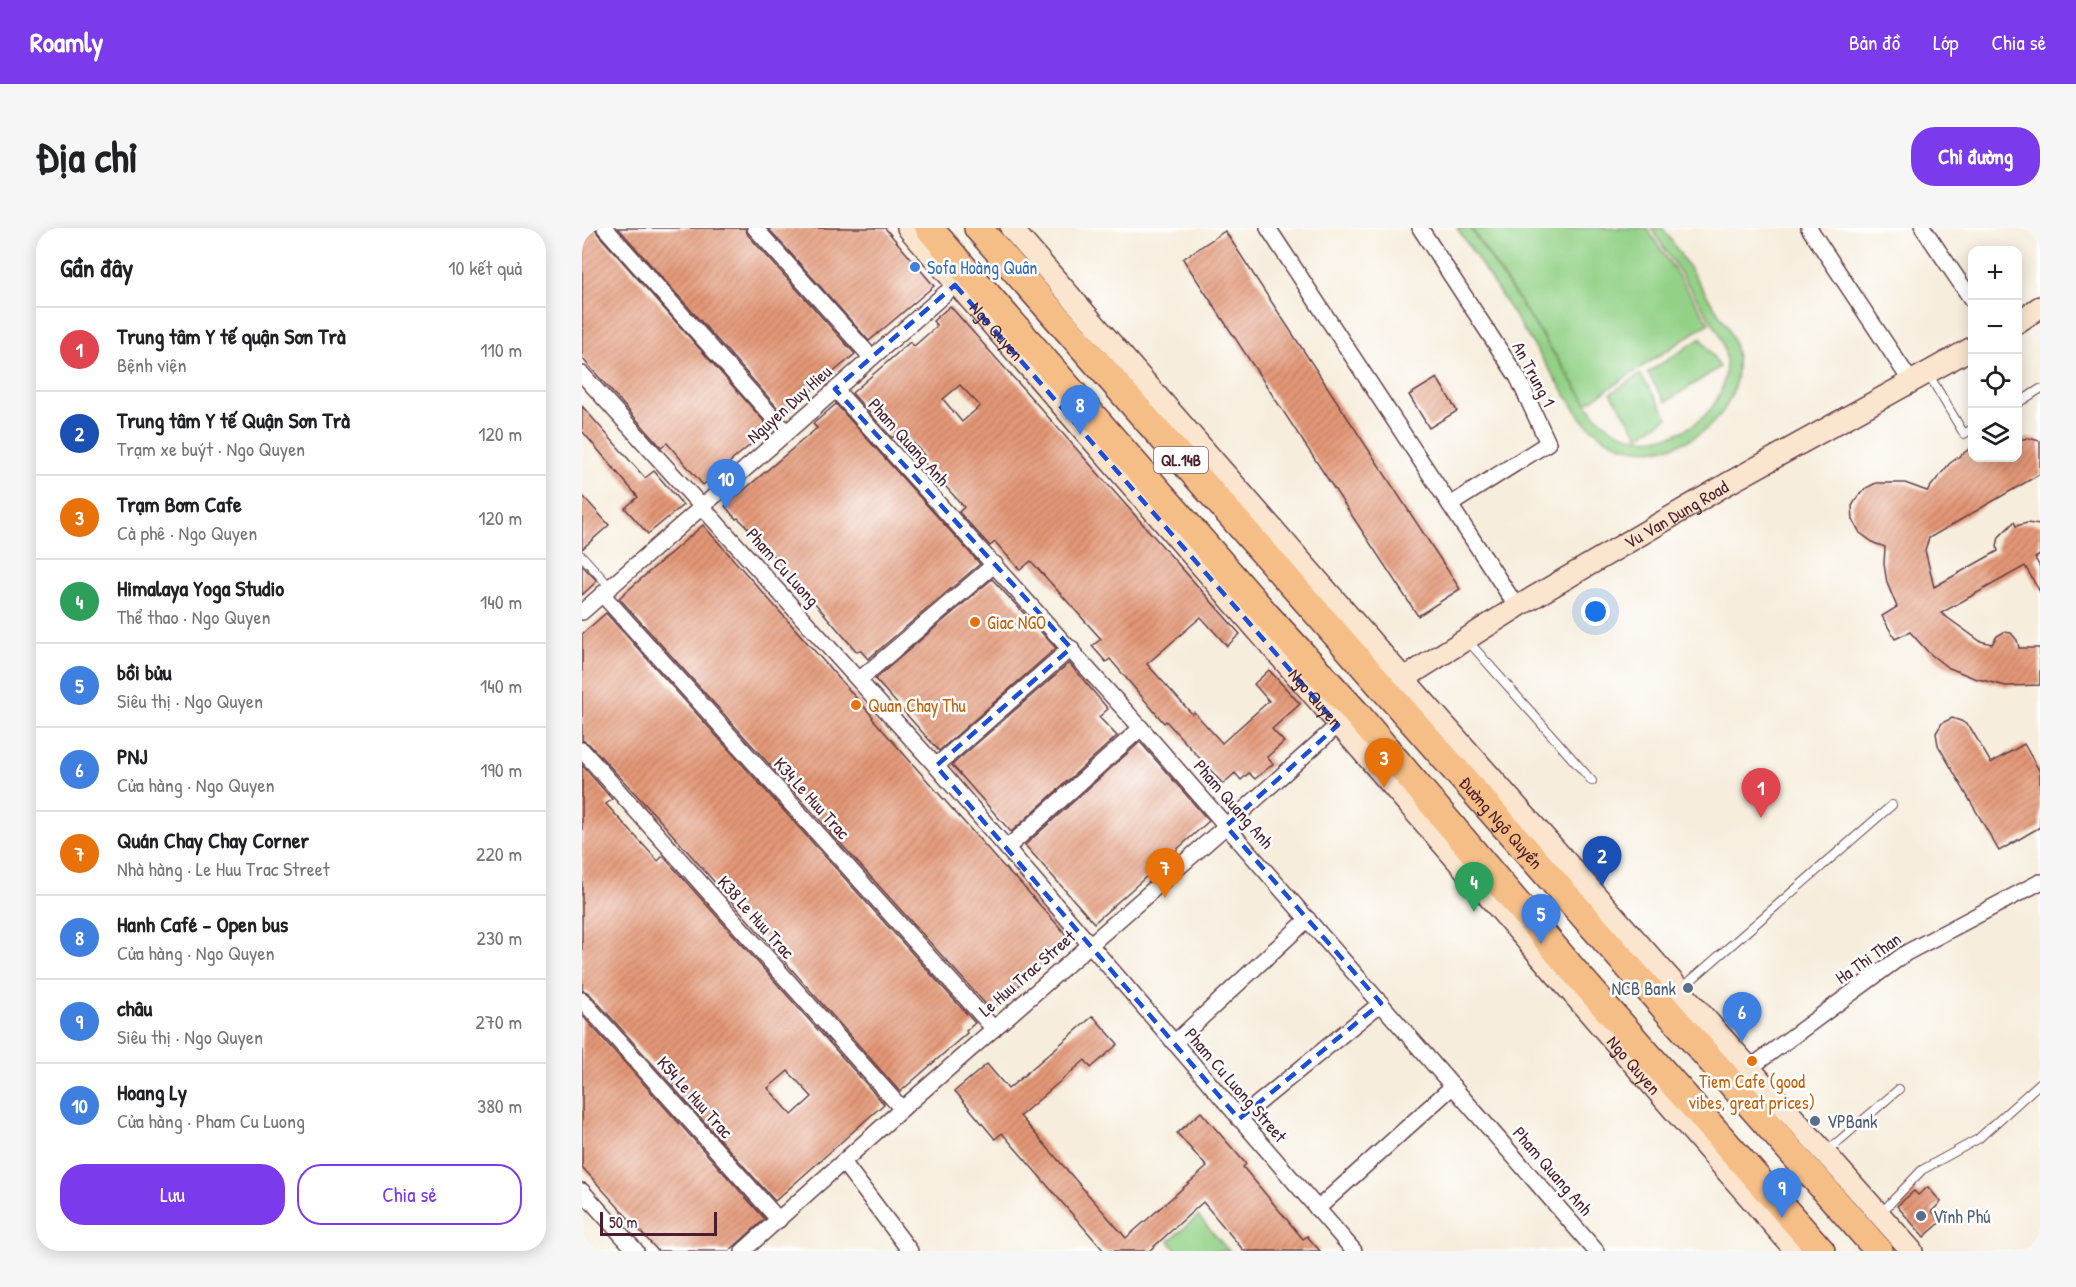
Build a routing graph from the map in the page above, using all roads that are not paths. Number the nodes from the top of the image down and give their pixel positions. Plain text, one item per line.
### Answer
1 (605, 228) edge
2 (755, 228) edge
3 (908, 228) edge
4 (929, 228) edge
5 (978, 228) edge
6 (1269, 228) edge
7 (1420, 228) edge
8 (1809, 228) edge
9 (1923, 228) edge
10 (1017, 237) edge
11 (962, 279) junction
12 (1968, 294) edge
13 (2040, 308) edge
14 (2022, 319) edge
15 (1968, 350) edge
16 (871, 357) junction
17 (582, 374) edge
18 (1920, 379) junction
19 (835, 389) junction
20 (2040, 390) edge
21 (2022, 401) edge
22 (786, 432) junction
23 (1968, 432) edge
24 (1450, 505) junction
25 (702, 508) junction
26 (582, 556) edge
27 (995, 564) junction
28 (606, 591) junction
29 (1517, 607) junction
30 (582, 612) edge
31 (1467, 640) junction
32 (1071, 648) junction
33 (860, 679) junction
34 (1394, 685) junction
35 (1346, 718) junction
36 (1142, 728) junction
37 (582, 750) edge
38 (936, 766) junction
39 (1592, 781) dead end
40 (1892, 805) dead end
41 (1226, 826) junction
42 (1007, 848) junction
43 (2040, 882) edge
44 (1308, 919) junction
45 (1090, 944) junction
46 (1680, 989) junction
47 (582, 1000) edge
48 (1381, 1003) junction
49 (994, 1029) junction
50 (1174, 1042) junction
51 (1740, 1075) junction
52 (2040, 1083) edge
53 (1453, 1086) junction
54 (1899, 1089) dead end
55 (902, 1108) junction
56 (1239, 1119) junction
57 (1824, 1154) junction
58 (843, 1162) junction
59 (582, 1191) edge
60 (1317, 1209) junction
61 (779, 1220) junction
62 (1872, 1229) edge
63 (1809, 1249) edge
64 (636, 1251) edge
65 (742, 1251) edge
66 (910, 1251) edge
67 (1354, 1251) edge
68 (1596, 1251) edge
69 (1912, 1251) edge

1 - 22 street
2 - 16 street
3 - 11 street, Ngo Quyen
4 - 11 highway, QL.14B
5 - 10 highway, QL.14B
6 - 24 street
7 - 24 street, An Trung 1
8 - 18 street
9 - 12 street
10 - 34 highway, QL.14B
11 - 16 street, Nguyen Duy Hieu
11 - 35 highway, Ngo Quyen / QL.14B
13 - 14 street
15 - 18 street, Vu Van Dung Road
16 - 19 street, Nguyen Duy Hieu
17 - 25 street, Pham Cu Luong
18 - 23 lane
18 - 29 street, Vu Van Dung Road
19 - 22 street, Nguyen Duy Hieu
19 - 27 street, Pham Quang Anh
20 - 21 lane
22 - 25 street, Nguyen Duy Hieu
24 - 29 street
25 - 28 street, Nguyen Duy Hieu
25 - 33 street, Pham Cu Luong
26 - 28 lane
27 - 32 street, Pham Quang Anh
27 - 33 street
28 - 30 street, Nguyen Duy Hieu
28 - 49 street, K34 Le Huu Trac
29 - 31 street, Vu Van Dung Road
31 - 34 street, Vu Van Dung Road
31 - 39 lane
32 - 36 street, Pham Quang Anh
32 - 38 street
33 - 38 street, Pham Cu Luong
34 - 35 highway
34 - 46 street
34 - 51 highway, Đường Ngô Quyền / QL.14B
35 - 41 street, Le Huu Trac Street
35 - 63 highway, Ngo Quyen / QL.14B
36 - 41 street, Pham Quang Anh
36 - 42 street
37 - 55 street, K38 Le Huu Trac
38 - 42 street, Pham Cu Luong
40 - 46 lane
41 - 44 street, Pham Quang Anh
41 - 45 street, Le Huu Trac Street
42 - 45 street, Pham Cu Luong
43 - 51 street, Ha Thi Than
44 - 48 street, Pham Quang Anh
44 - 50 street
45 - 49 street, Le Huu Trac Street
45 - 50 street, Pham Cu Luong Street
46 - 51 street
47 - 61 street, K54 Le Huu Trac
48 - 53 street, Pham Quang Anh
48 - 56 street
49 - 55 street, Le Huu Trac Street
50 - 56 street, Pham Cu Luong Street
51 - 57 street
51 - 62 highway, Đường Ngô Quyền / QL.14B
52 - 62 lane
53 - 60 street
53 - 68 street, Pham Quang Anh
54 - 57 lane
55 - 58 street, Le Huu Trac Street
56 - 60 street, Pham Cu Luong Street
57 - 62 street
58 - 61 street, Le Huu Trac Street
58 - 66 street
59 - 64 street
60 - 67 street, Pham Cu Luong Street
61 - 65 street, Le Huu Trac Street
62 - 69 street

